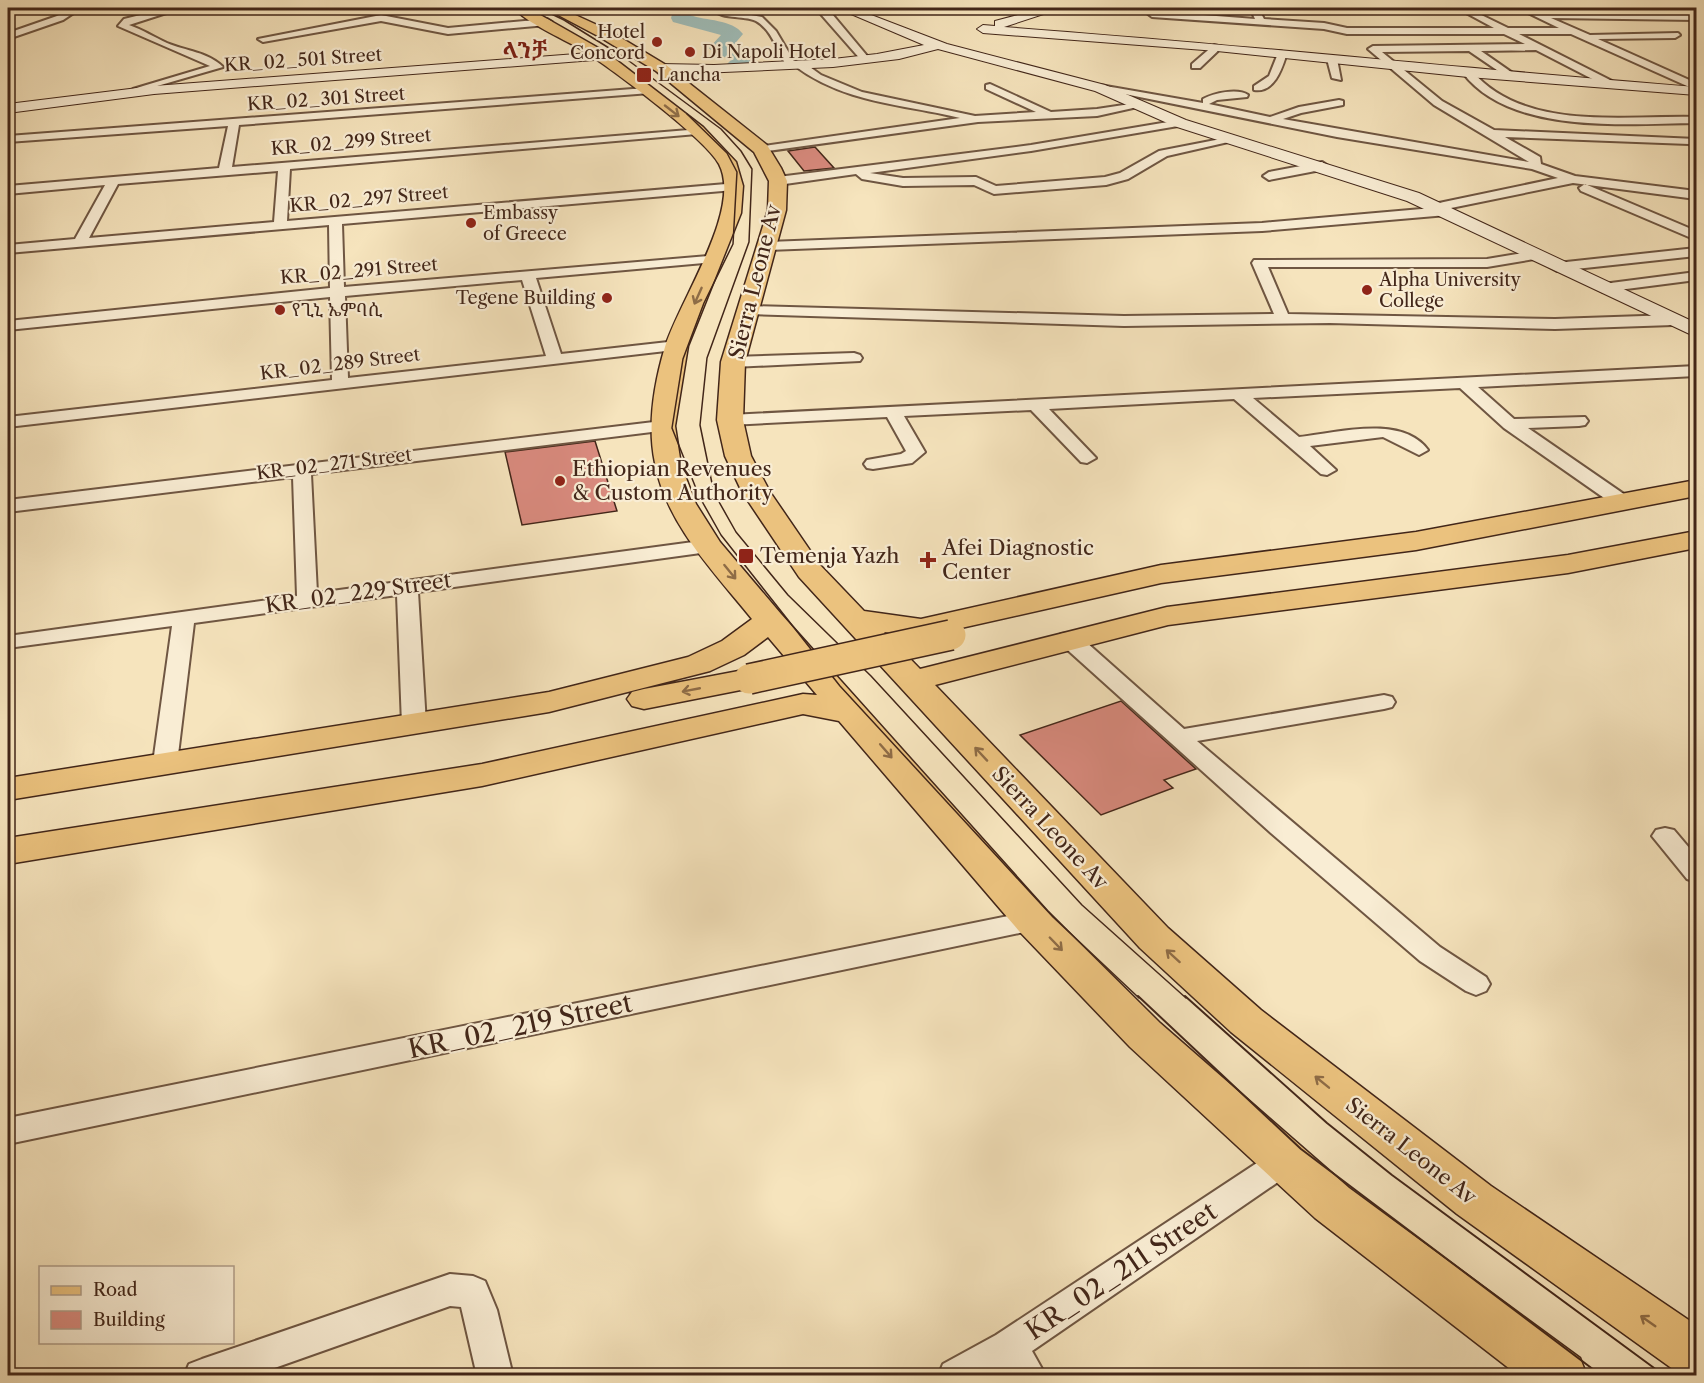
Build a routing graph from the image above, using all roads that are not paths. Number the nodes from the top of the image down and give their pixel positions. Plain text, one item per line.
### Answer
1 (77, 8) edge
2 (178, 8) edge
3 (520, 8) edge
4 (717, 8) edge
5 (823, 8) edge
6 (843, 8) edge
7 (1056, 8) edge
8 (1254, 8) edge
9 (1307, 8) edge
10 (1336, 8) edge
11 (1461, 8) edge
12 (1522, 8) edge
13 (1590, 8) edge
14 (1152, 14) dead end
15 (549, 15) edge
16 (1539, 15) junction
17 (1610, 16) junction
18 (1639, 16) junction
19 (1696, 17) edge
20 (1261, 22) junction
21 (1324, 26) junction
22 (983, 29) junction
23 (1347, 31) junction
24 (1508, 31) junction
25 (1573, 31) junction
26 (8, 36) edge
27 (1586, 36) junction
28 (263, 39) dead end
29 (1286, 42) junction
30 (938, 45) junction
31 (1216, 47) junction
32 (1536, 47) junction
33 (1471, 48) junction
34 (1373, 49) junction
35 (602, 56) junction
36 (865, 59) junction
37 (1332, 59) junction
38 (795, 65) junction
39 (1393, 65) junction
40 (1196, 66) dead end
41 (665, 72) junction
42 (1468, 73) junction
43 (1510, 76) junction
44 (1337, 78) dead end
45 (1608, 83) junction
46 (990, 87) dead end
47 (1100, 88) junction
48 (1258, 88) dead end
49 (1696, 89) edge
50 (646, 91) junction
51 (137, 92) junction
52 (1243, 95) dead end
53 (1339, 103) dead end
54 (1199, 105) junction
55 (1137, 106) junction
56 (8, 109) edge
57 (1050, 114) junction
58 (978, 119) junction
59 (1269, 120) junction
60 (1696, 120) edge
61 (234, 122) junction
62 (1180, 123) junction
63 (697, 131) junction
64 (1494, 133) junction
65 (858, 137) junction
66 (749, 139) junction
67 (8, 140) edge
68 (1231, 140) junction
69 (1695, 143) edge
70 (868, 148) dead end
71 (284, 166) junction
72 (1322, 166) junction
73 (1534, 166) junction
74 (225, 171) junction
75 (852, 173) junction
76 (1038, 174) dead end
77 (1269, 176) dead end
78 (114, 180) junction
79 (1570, 180) junction
80 (778, 181) junction
81 (976, 181) junction
82 (734, 186) junction
83 (8, 190) edge
84 (1696, 195) edge
85 (1443, 209) junction
86 (335, 220) junction
87 (280, 225) junction
88 (1696, 236) edge
89 (80, 243) junction
90 (768, 246) junction
91 (8, 249) edge
92 (1696, 252) edge
93 (1535, 255) junction
94 (715, 258) junction
95 (1557, 267) junction
96 (528, 275) junction
97 (1696, 276) edge
98 (1603, 288) junction
99 (338, 292) junction
100 (749, 310) junction
101 (1283, 318) junction
102 (1673, 320) junction
103 (8, 326) edge
104 (1696, 331) edge
105 (677, 346) junction
106 (554, 358) junction
107 (854, 358) dead end
108 (733, 362) junction
109 (1696, 371) edge
110 (1464, 383) junction
111 (340, 384) junction
112 (1239, 394) junction
113 (1036, 405) junction
114 (893, 412) junction
115 (730, 420) junction
116 (8, 422) edge
117 (1580, 422) dead end
118 (1510, 424) junction
119 (662, 426) junction
120 (1296, 443) junction
121 (1419, 450) dead end
122 (1087, 458) dead end
123 (873, 464) dead end
124 (302, 468) junction
125 (1327, 470) dead end
126 (1696, 488) edge
127 (1696, 502) edge
128 (1624, 503) junction
129 (8, 506) edge
130 (1696, 523) edge
131 (1696, 539) edge
132 (708, 546) junction
133 (407, 586) junction
134 (307, 600) junction
135 (184, 617) junction
136 (854, 619) junction
137 (770, 621) junction
138 (1069, 639) junction
139 (8, 642) edge
140 (958, 643) junction
141 (912, 681) junction
142 (761, 687) junction
143 (1384, 702) dead end
144 (855, 715) junction
145 (414, 724) junction
146 (1177, 737) junction
147 (165, 763) junction
148 (8, 789) edge
149 (8, 807) edge
150 (8, 833) edge
151 (1665, 837) dead end
152 (8, 851) edge
153 (1696, 873) edge
154 (1033, 921) junction
155 (1476, 984) dead end
156 (8, 1131) edge
157 (1283, 1162) junction
158 (1696, 1354) edge
159 (1018, 1361) edge
160 (202, 1376) edge
161 (495, 1376) edge
162 (956, 1376) edge
163 (1561, 1376) edge

1 - 26 street
2 - 51 street
3 - 15 main road
4 - 38 street
5 - 36 street
6 - 30 street
7 - 22 street
8 - 20 street
9 - 10 street
9 - 21 street
11 - 24 street
12 - 16 street
13 - 17 street
14 - 20 street
15 - 28 street
15 - 35 main road, Sierra Leone Av
15 - 41 main road
16 - 17 street
16 - 25 street
17 - 18 street
18 - 19 street
18 - 27 street
20 - 29 street
21 - 23 street
21 - 29 street
22 - 30 street
22 - 31 street
23 - 24 street
23 - 34 street
24 - 25 street
24 - 32 street
25 - 27 street
27 - 49 street
29 - 31 street
29 - 37 street
29 - 48 street
30 - 36 street
30 - 47 street
31 - 40 street
32 - 33 street
32 - 45 street
33 - 34 street
33 - 43 street
34 - 39 street
35 - 50 main road, Sierra Leone Av
35 - 51 street, KR_02_501 Street
36 - 38 street
37 - 39 street
37 - 44 street
38 - 41 street
38 - 58 street
39 - 42 street
39 - 64 street
41 - 66 main road
42 - 43 street
42 - 60 street
43 - 45 street
45 - 49 street
46 - 57 street
47 - 54 street
47 - 55 street
50 - 61 street, KR_02_301 Street
50 -> 63 main road, Sierra Leone Av
51 - 56 street, KR_02_501 Street
52 - 54 street
53 - 59 street
54 - 59 street
55 - 57 street
55 - 62 street
57 - 58 street
58 - 65 street
59 - 73 street
61 - 67 street, KR_02_301 Street
61 - 74 street
62 - 68 street
62 - 75 street
63 - 71 street, KR_02_299 Street
63 - 82 main road, Sierra Leone Av
64 - 69 street
64 - 73 street
65 - 66 street
65 - 70 street
66 - 80 main road, Sierra Leone Av
68 - 72 street
68 - 81 street
71 - 74 street, KR_02_299 Street
71 - 87 street
72 - 77 street
72 - 85 street
73 - 79 street
74 - 78 street, KR_02_299 Street
75 - 80 street
75 - 81 street
76 - 81 street
78 - 83 street, KR_02_299 Street
78 - 89 street
79 - 84 street
79 - 85 street
79 - 88 street
80 - 90 main road, Sierra Leone Av
82 - 86 street, KR_02_297 Street
82 - 94 main road, Sierra Leone Av
85 - 90 street
85 - 93 street
86 - 87 street, KR_02_297 Street
86 - 99 street
87 - 89 street, KR_02_297 Street
89 - 91 street, KR_02_297 Street
90 - 100 main road, Sierra Leone Av
92 - 95 street
93 - 95 street
93 - 101 street
94 - 96 street, KR_02_291 Street
94 -> 105 main road, Sierra Leone Av
95 - 98 street
96 - 99 street, KR_02_291 Street
96 - 106 street
97 - 98 street
98 - 102 street
99 - 103 street, KR_02_291 Street
99 - 111 street
100 - 101 street
100 - 108 main road, Sierra Leone Av
101 - 102 street
102 - 104 street
105 - 106 street, KR_02_289 Street
105 - 119 main road, Sierra Leone Av
106 - 111 street, KR_02_289 Street
107 - 108 street
108 - 115 main road, Sierra Leone Av
109 - 110 street
110 - 112 street
110 - 118 street
111 - 116 street, KR_02_289 Street
112 - 113 street
112 - 120 street
113 - 114 street
113 - 122 street
114 - 115 street
114 - 123 street
115 - 136 main road, Sierra Leone Av
117 - 118 street
118 - 128 street
119 - 124 street, KR_02_271 Street
119 - 132 main road, Sierra Leone Av
120 - 121 street
120 - 125 street
124 - 129 street, KR_02_271 Street
124 - 134 street
126 - 128 main road
127 - 140 main road
128 - 136 main road
130 - 140 main road
131 - 138 main road
132 - 133 street, KR_02_229 Street
132 -> 137 main road, Sierra Leone Av
133 - 134 street, KR_02_229 Street
133 - 145 street
134 - 135 street, KR_02_229 Street
135 - 139 street, KR_02_229 Street
135 - 147 street
136 - 141 main road, Sierra Leone Av
137 - 144 main road, Sierra Leone Av
137 - 145 main road
138 - 141 main road
138 - 146 street
140 - 142 main road
158 -> 141 main road, Sierra Leone Av
142 -> 149 main road
142 - 150 main road
143 - 146 street
144 - 152 main road
144 -> 154 main road, Sierra Leone Av
145 - 147 main road
146 - 155 street
147 - 148 main road
151 - 153 street
154 - 156 street, KR_02_219 Street
154 -> 157 main road, Sierra Leone Av
157 - 159 street, KR_02_211 Street
157 - 163 main road, Sierra Leone Av
159 - 162 street, KR_02_211 Street
160 - 161 street

